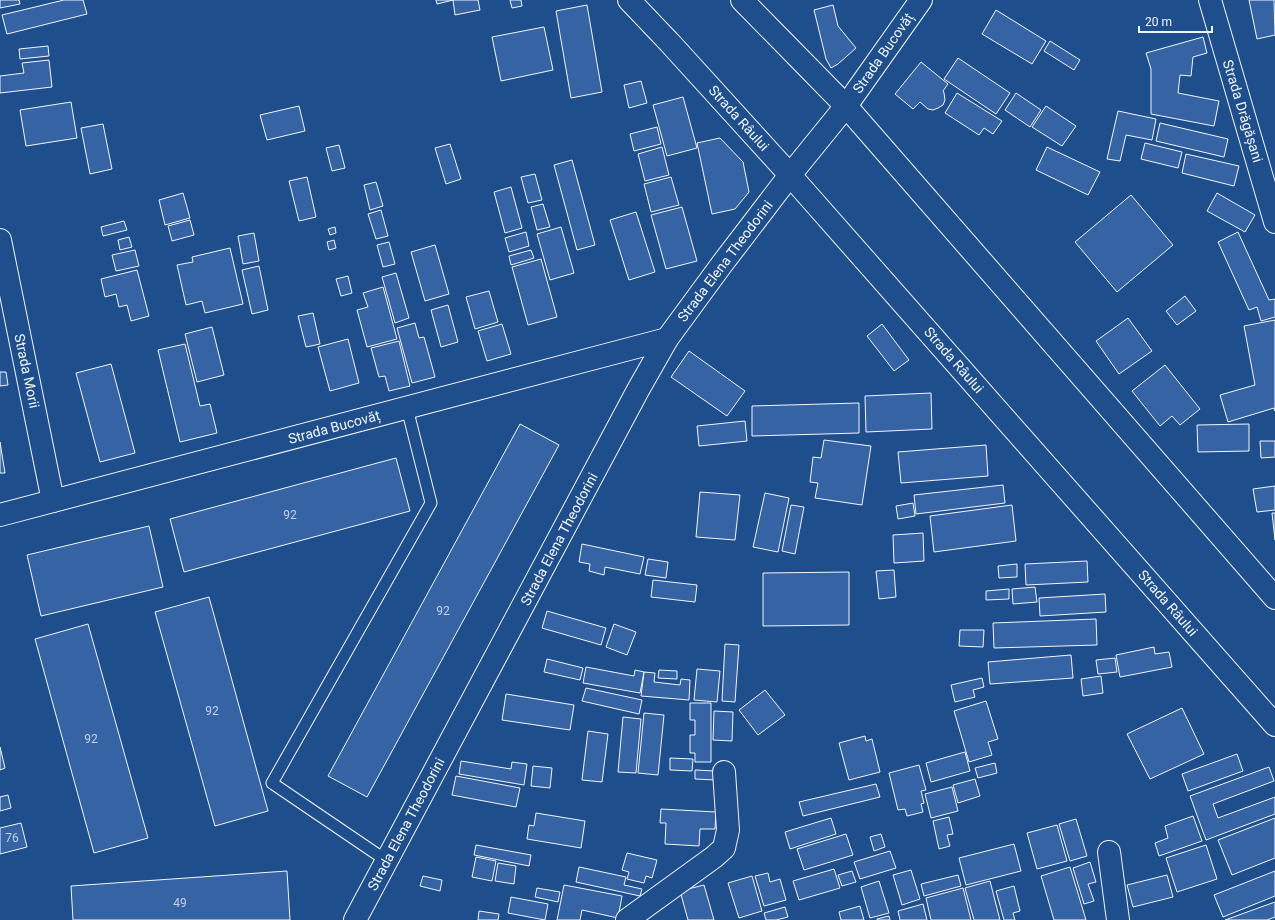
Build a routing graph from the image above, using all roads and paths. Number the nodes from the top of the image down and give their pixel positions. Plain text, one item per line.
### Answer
1 (629, 0) edge
2 (742, 0) edge
3 (921, 0) edge
4 (1210, 0) edge
5 (846, 106) junction
6 (790, 175) junction
7 (1271, 189) edge
8 (1275, 222) edge
9 (0, 240) edge
10 (667, 339) junction
11 (407, 408) junction
12 (53, 501) junction
13 (0, 515) edge
14 (1275, 598) edge
15 (1275, 725) edge
16 (724, 772) dead end
17 (1109, 852) dead end
18 (387, 861) junction
19 (355, 920) edge
20 (627, 920) edge
21 (1118, 920) edge

1 - 6 main road, Strada Râului
2 - 5 main road
3 - 5 main road, Strada Bucovăț
4 - 7 main road, Strada Drăgășani
5 - 6 main road, Strada Bucovăț
5 - 14 main road
6 - 10 main road, Strada Elena Theodorini
6 - 15 main road, Strada Râului
7 - 8 main road, Strada Drăgășani
9 - 12 main road, Strada Morii
10 - 11 main road, Strada Bucovăț
10 - 18 main road, Strada Elena Theodorini
11 - 12 main road, Strada Bucovăț
11 - 18 lane
12 - 13 main road, Strada Bucovăț
16 - 20 main road
17 - 21 main road
18 - 19 main road, Strada Elena Theodorini

